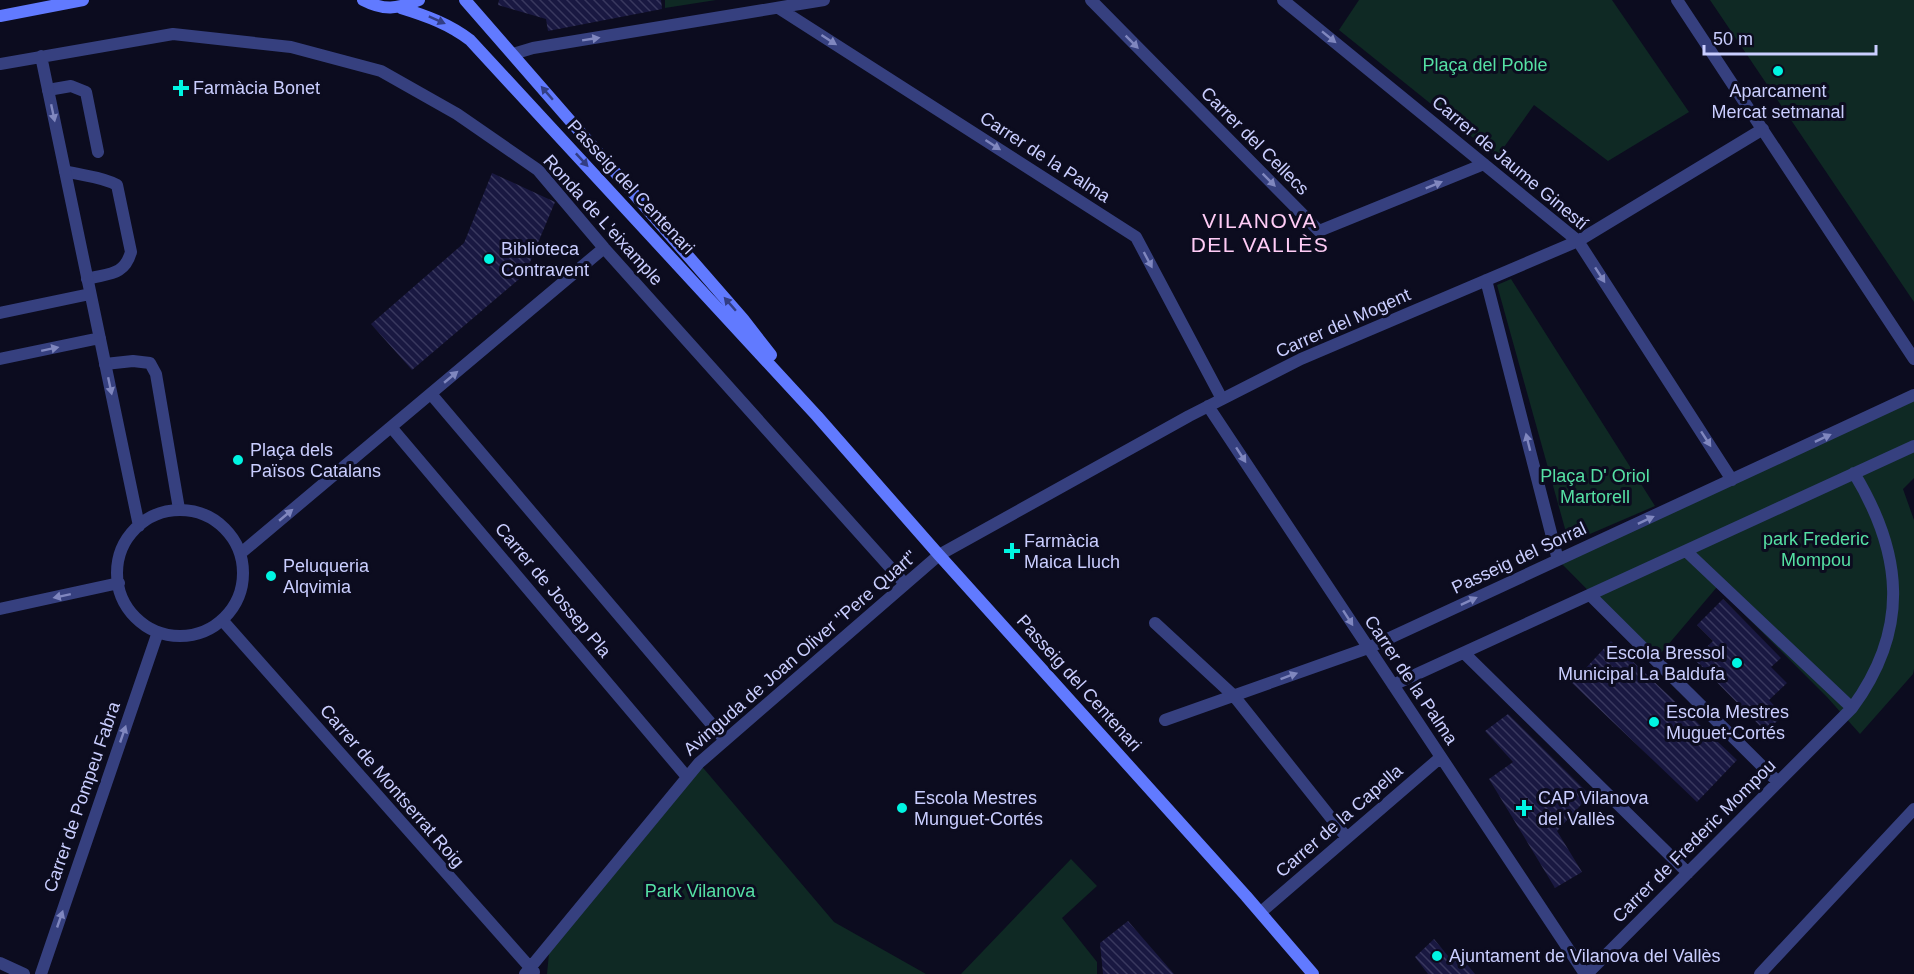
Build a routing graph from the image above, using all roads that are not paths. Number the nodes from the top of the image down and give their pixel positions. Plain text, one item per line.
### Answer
1 (83, 0) edge
2 (363, 0) edge
3 (419, 0) edge
4 (465, 0) edge
5 (824, 0) edge
6 (1091, 0) edge
7 (1283, 0) edge
8 (1677, 0) edge
9 (401, 8) junction
10 (780, 9) junction
11 (0, 16) edge
12 (513, 54) junction
13 (41, 56) junction
14 (0, 64) edge
15 (48, 90) junction
16 (1763, 129) junction
17 (98, 152) dead end
18 (1484, 164) junction
19 (65, 171) junction
20 (1578, 241) junction
21 (604, 248) junction
22 (87, 279) junction
23 (1486, 280) junction
24 (90, 294) junction
25 (0, 313) edge
26 (100, 338) junction
27 (0, 359) edge
28 (1914, 359) edge
29 (105, 364) junction
30 (431, 394) junction
31 (1914, 396) edge
32 (1222, 399) junction
33 (1208, 406) junction
34 (817, 416) junction
35 (391, 427) junction
36 (1914, 446) edge
37 (1854, 473) junction
38 (1732, 480) junction
39 (180, 509) junction
40 (139, 526) junction
41 (1686, 551) junction
42 (241, 553) junction
43 (939, 555) junction
44 (1558, 560) junction
45 (119, 584) junction
46 (905, 584) junction
47 (1590, 595) junction
48 (0, 609) edge
49 (223, 621) junction
50 (1155, 622) dead end
51 (158, 632) junction
52 (1368, 648) junction
53 (1464, 653) junction
54 (1393, 685) junction
55 (1234, 696) junction
56 (1852, 708) junction
57 (1165, 720) dead end
58 (725, 740) junction
59 (1441, 758) junction
60 (687, 777) junction
61 (1778, 782) junction
62 (1914, 809) edge
63 (1347, 838) junction
64 (1688, 873) junction
65 (1261, 912) junction
66 (0, 963) edge
67 (530, 972) edge
68 (24, 974) edge
69 (41, 974) edge
70 (1313, 974) edge
71 (1586, 974) edge
72 (1760, 974) edge

1 - 11 street
2 - 9 street, Passeig del Centenari
3 - 9 street
4 - 12 street, Passeig del Centenari
5 - 10 street
6 -> 18 street, Carrer del Cellecs
7 -> 18 street, Carrer de Jaume Ginestí
8 - 16 street
9 -> 34 street, Passeig del Centenari
12 -> 10 street
10 -> 32 street, Carrer de la Palma
34 -> 12 street, Passeig del Centenari
13 - 14 street, Ronda de L'eixample
13 - 15 street
13 - 21 street, Ronda de L'eixample
15 - 17 street
15 -> 19 street
16 - 20 street, Carrer del Mogent
16 - 28 street
18 - 20 street, Carrer de Jaume Ginestí
19 - 22 street
19 - 22 street
20 - 23 street, Carrer del Mogent
20 -> 38 street, Carrer de Jaume Ginestí
30 -> 21 street
21 - 46 street, Ronda de L'eixample
22 - 24 street
23 - 32 street, Carrer del Mogent
44 -> 23 street
24 - 25 street
24 - 26 street
27 -> 26 street
26 - 29 street
29 - 39 street
29 -> 40 street
30 - 35 street
30 - 58 street, Carrer de Jossep Pla
38 -> 31 street, Passeig del Sorral
32 - 33 street, Carrer del Mogent
33 - 43 street, Carrer del Mogent
33 -> 52 street, Carrer de la Palma
34 - 43 street, Passeig del Centenari
42 -> 35 street
35 - 60 street, Carrer de Jossep Pla
36 - 37 street
37 - 41 street
37 - 56 street, Carrer de Frederic Mompou
44 -> 38 street, Passeig del Sorral
39 - 40 street
39 - 42 street
40 - 45 street
41 - 47 street
41 - 56 street
42 - 49 street
43 - 46 street, Avinguda de Joan Oliver "Pere Quart"
43 - 65 street, Passeig del Centenari
52 -> 44 street, Passeig del Sorral
45 -> 48 street
45 - 51 street
46 - 58 street, Avinguda de Joan Oliver "Pere Quart"
47 - 53 street
47 - 61 street
49 - 51 street
49 - 67 street, Carrer de Montserrat Roig
50 - 55 street
69 -> 51 street, Carrer de Pompeu Fabra
52 - 54 street, Carrer de la Palma
55 -> 52 street, Passeig del Sorral
53 - 54 street
53 - 64 street
54 - 59 street, Carrer de la Palma
55 - 57 street, Passeig del Sorral
55 - 63 street
56 - 61 street, Carrer de Frederic Mompou
58 - 60 street, Avinguda de Joan Oliver "Pere Quart"
59 - 63 street, Carrer de la Capella
59 - 71 street, Carrer de la Palma
60 - 67 street, Avinguda de Joan Oliver "Pere Quart"
61 - 64 street, Carrer de Frederic Mompou
62 - 72 street
63 - 65 street, Carrer de la Capella
64 - 71 street, Carrer de Frederic Mompou
65 - 70 street, Passeig del Centenari
66 - 68 street

